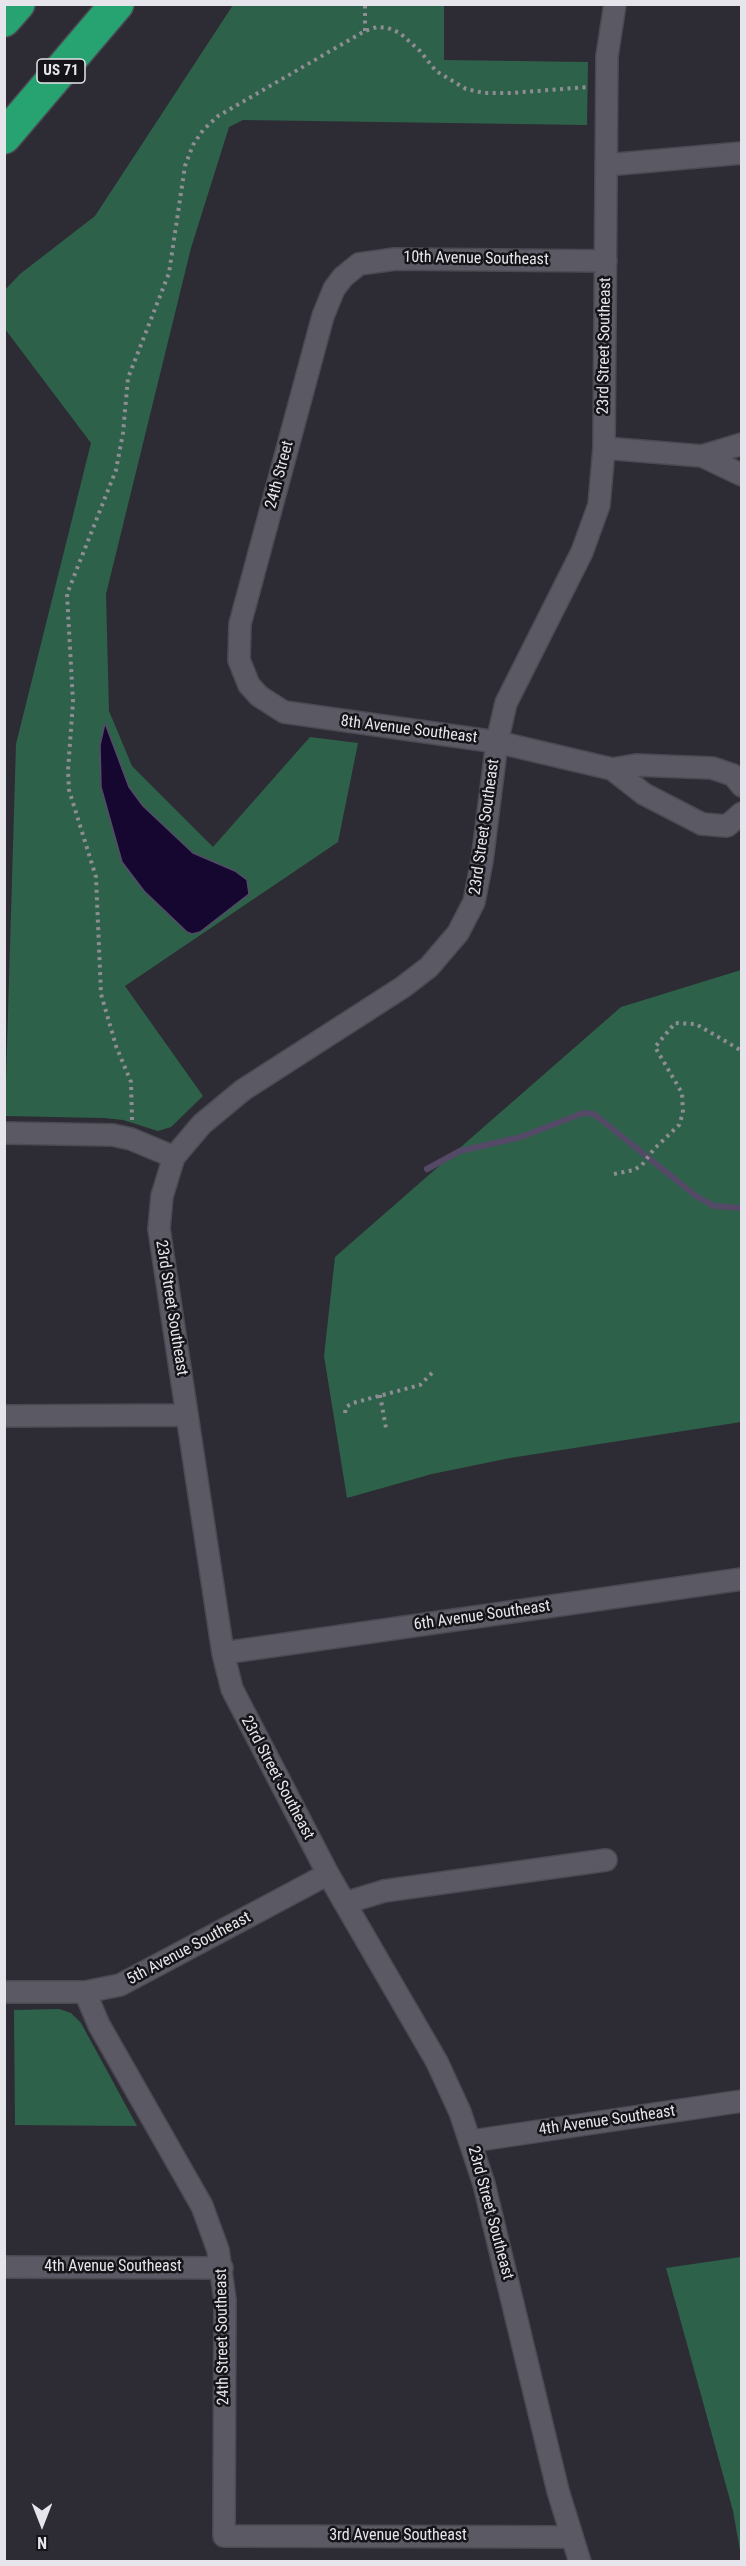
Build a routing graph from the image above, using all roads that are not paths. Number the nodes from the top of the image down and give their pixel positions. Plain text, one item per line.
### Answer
1 (18, 4) edge
2 (117, 4) edge
3 (615, 4) edge
4 (4, 20) edge
5 (4, 137) edge
6 (741, 153) edge
7 (606, 165) junction
8 (606, 261) junction
9 (349, 271) joint
10 (741, 444) edge
11 (604, 448) junction
12 (702, 456) junction
13 (741, 475) edge
14 (249, 685) joint
15 (497, 742) junction
16 (612, 769) junction
17 (741, 786) edge
18 (741, 813) edge
19 (4, 1133) edge
20 (174, 1157) junction
21 (187, 1415) junction
22 (4, 1416) edge
23 (741, 1579) edge
24 (223, 1653) junction
25 (606, 1860) dead end
26 (328, 1874) junction
27 (345, 1903) junction
28 (4, 1992) edge
29 (85, 1992) junction
30 (741, 2102) edge
31 (472, 2142) junction
32 (4, 2267) edge
33 (222, 2268) junction
34 (224, 2536) joint
35 (572, 2537) junction
36 (580, 2562) edge

1 - 4 highway
2 - 5 highway, US 71
3 - 7 street, 23rd Street Southeast
6 - 7 street
7 - 8 street, 23rd Street Southeast
8 - 9 street, 10th Avenue Southeast
8 - 11 street, 23rd Street Southeast
9 - 14 street, 24th Street
10 - 12 street
11 - 12 street
11 - 15 street, 23rd Street Southeast
12 - 13 street
14 - 15 street, 8th Avenue Southeast
15 - 16 street, 8th Avenue Southeast
15 - 20 street, 23rd Street Southeast
16 - 17 street, 8th Avenue Southeast
16 - 18 street, 8th Avenue Southeast
19 - 20 street
20 - 21 street, 23rd Street Southeast
21 - 22 street
21 - 24 street, 23rd Street Southeast
23 - 24 street, 6th Avenue Southeast
24 - 26 street, 23rd Street Southeast
25 - 27 street
26 - 27 street, 23rd Street Southeast
26 - 29 street, 5th Avenue Southeast
27 - 31 street, 23rd Street Southeast
28 - 29 street, 5th Avenue Southeast
29 - 33 street, 24th Street Southeast
30 - 31 street, 4th Avenue Southeast
31 - 35 street, 23rd Street Southeast
32 - 33 street, 4th Avenue Southeast
33 - 34 street, 24th Street Southeast
34 - 35 street, 3rd Avenue Southeast
35 - 36 street, 23rd Street Southeast

